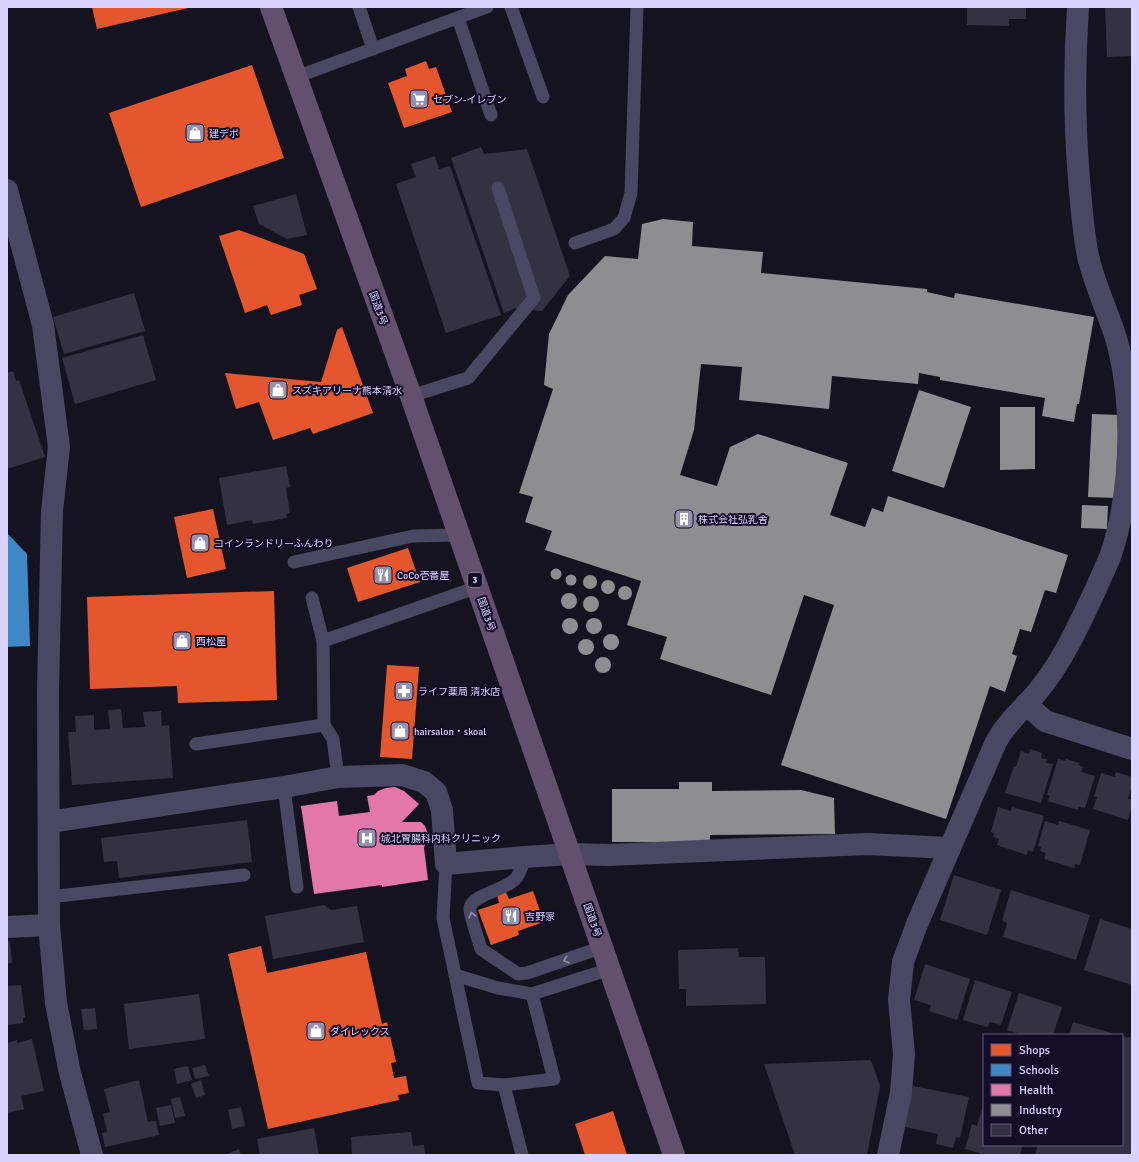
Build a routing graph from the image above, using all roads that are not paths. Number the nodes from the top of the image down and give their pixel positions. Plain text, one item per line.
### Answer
1 (271, 7) edge
2 (359, 7) edge
3 (487, 7) edge
4 (511, 7) edge
5 (637, 7) edge
6 (1078, 7) edge
7 (458, 18) junction
8 (373, 48) junction
9 (296, 77) junction
10 (543, 97) dead end
11 (491, 115) dead end
12 (498, 188) dead end
13 (8, 201) edge
14 (575, 243) dead end
15 (411, 396) junction
16 (459, 535) junction
17 (294, 562) dead end
18 (478, 588) junction
19 (312, 598) dead end
20 (323, 641) junction
21 (1026, 704) junction
22 (324, 725) junction
23 (196, 744) dead end
24 (1132, 750) edge
25 (338, 777) junction
26 (284, 787) junction
27 (49, 822) junction
28 (950, 848) junction
29 (571, 854) junction
30 (525, 857) junction
31 (446, 864) junction
32 (244, 875) dead end
33 (297, 887) dead end
34 (49, 897) junction
35 (49, 925) junction
36 (7, 927) edge
37 (602, 947) junction
38 (610, 969) junction
39 (455, 975) junction
40 (532, 994) junction
41 (504, 1085) junction
42 (92, 1155) edge
43 (522, 1155) edge
44 (674, 1155) edge
45 (888, 1155) edge

1 - 9 highway, 国道3号 / 3
2 - 8 lane
3 - 7 lane
4 - 10 lane
5 - 14 lane
6 - 21 street
7 - 8 lane
7 - 11 lane
8 - 9 lane
9 - 15 highway, 国道3号 / 3
12 - 15 lane
13 - 27 street
15 - 16 highway, 国道3号 / 3
16 - 17 lane
16 - 18 highway, 国道3号 / 3
18 - 20 lane
18 - 29 highway, 国道3号 / 3
19 - 20 lane
20 - 22 lane
21 - 24 street
21 - 28 street
22 - 23 lane
22 - 25 lane
25 - 26 street
25 - 31 street
26 - 27 street
26 - 33 lane
27 - 34 street
28 - 29 street
28 - 45 street
29 - 30 street
29 - 37 highway, 国道3号 / 3
30 - 31 street
37 -> 30 lane
31 - 39 lane
32 - 34 lane
34 - 35 street
35 - 36 street
35 - 42 street
37 - 38 highway, 国道3号 / 3
38 - 40 lane
38 - 44 highway, 国道3号 / 3
39 - 40 lane
39 - 41 lane
40 - 41 lane
41 - 43 lane

